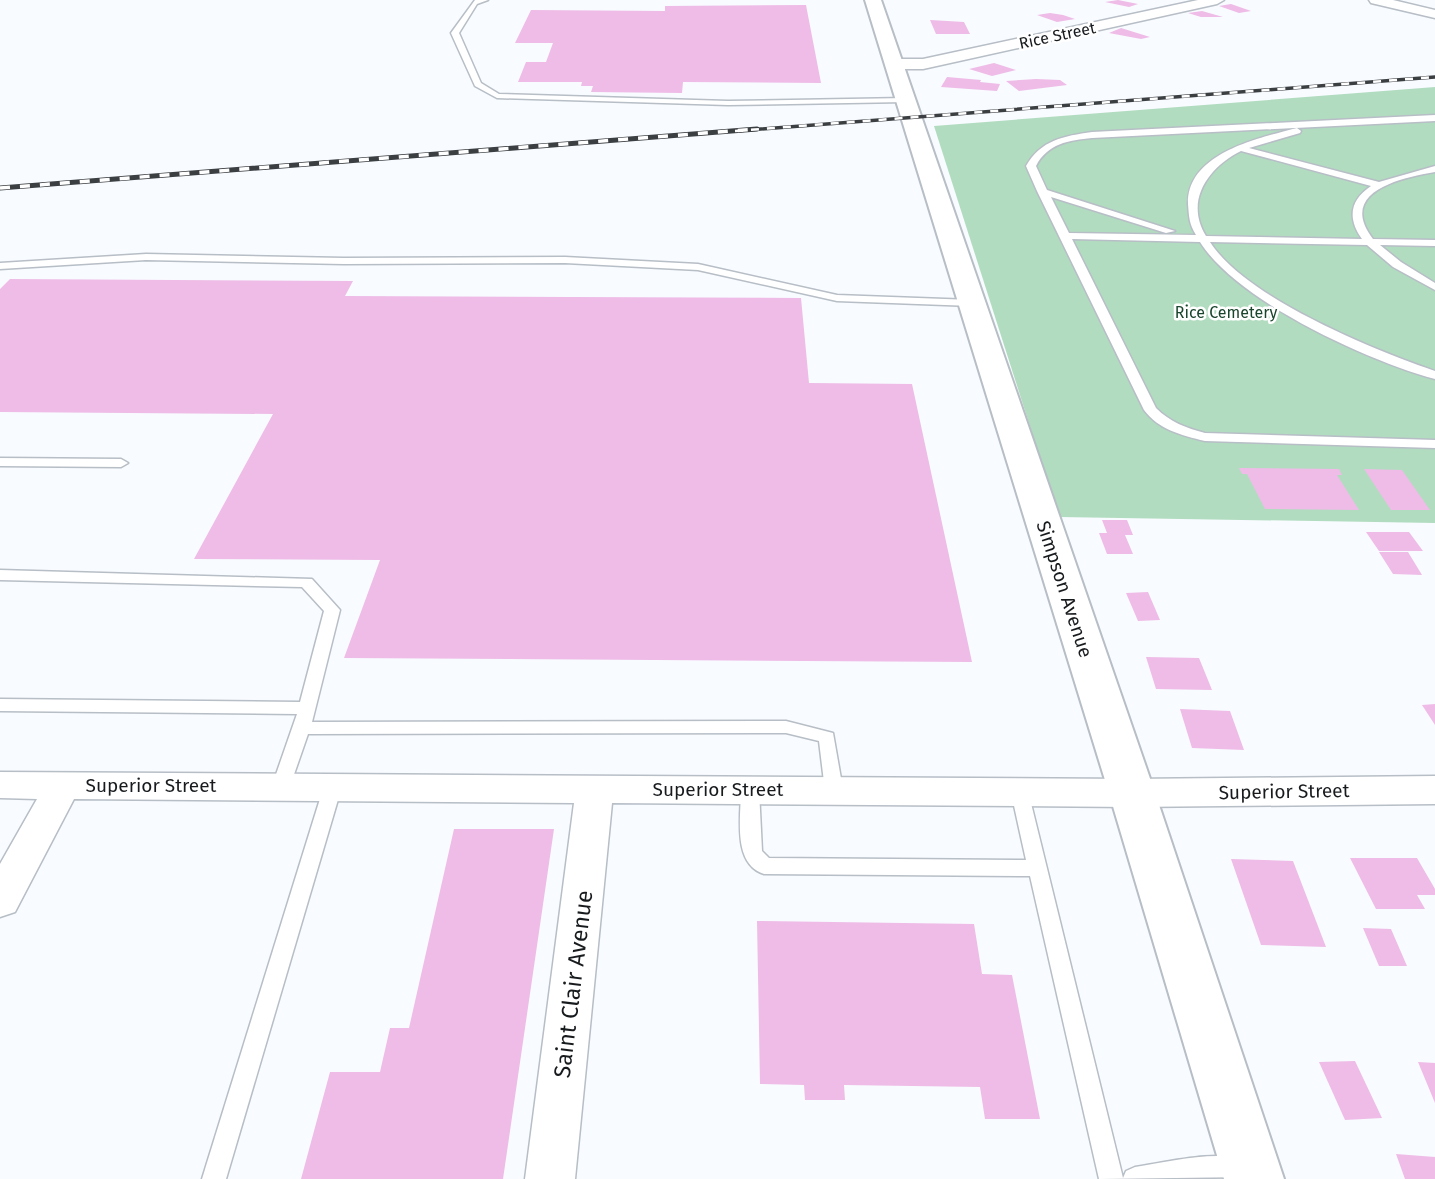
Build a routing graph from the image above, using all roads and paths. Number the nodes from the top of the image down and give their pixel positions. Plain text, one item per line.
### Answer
1 (485, 0) edge
2 (873, 0) edge
3 (1217, 0) edge
4 (1376, 0) edge
5 (1435, 14) edge
6 (895, 64) junction
7 (906, 100) junction
8 (1435, 118) edge
9 (1351, 122) junction
10 (1253, 126) junction
11 (1274, 137) junction
12 (1239, 148) junction
13 (1435, 169) edge
14 (1380, 185) junction
15 (1042, 191) junction
16 (1065, 236) junction
17 (1200, 239) junction
18 (1371, 242) junction
19 (1435, 243) edge
20 (0, 266) edge
21 (1435, 287) edge
22 (972, 303) junction
23 (1435, 362) edge
24 (1420, 370) junction
25 (1435, 375) edge
26 (1435, 444) edge
27 (0, 462) edge
28 (121, 463) dead end
29 (0, 575) edge
30 (0, 705) edge
31 (308, 708) junction
32 (302, 728) junction
33 (0, 785) edge
34 (63, 785) junction
35 (281, 786) junction
36 (332, 786) junction
37 (595, 789) junction
38 (750, 790) junction
39 (834, 790) junction
40 (1435, 790) edge
41 (1020, 792) junction
42 (1132, 793) junction
43 (1038, 868) junction
44 (0, 901) edge
45 (1253, 1174) edge
46 (214, 1179) edge
47 (550, 1179) edge
48 (1111, 1179) edge
49 (1135, 1179) edge

1 - 7 lane
2 - 6 street, Simpson Avenue
3 - 6 street, Rice Street
4 - 5 street
6 - 7 street, Simpson Avenue
7 - 22 street, Simpson Avenue
8 - 9 lane
9 - 10 lane
9 - 11 lane
10 - 11 lane
10 - 15 lane
11 - 12 lane
12 - 14 lane
12 - 17 lane
13 - 14 lane
14 - 18 lane
15 - 16 lane
15 - 17 lane
16 - 17 lane
16 - 26 lane
17 - 18 lane
17 - 24 lane
18 - 19 lane
18 - 21 lane
20 - 22 lane
22 - 42 street, Simpson Avenue
23 - 24 lane
24 - 25 lane
27 - 28 lane
29 - 31 lane
30 - 31 lane
31 - 32 lane
32 - 35 lane
32 - 39 lane
33 - 34 street, Superior Street
34 - 35 street, Superior Street
34 - 44 street
35 - 36 street, Superior Street
36 - 37 street, Superior Street
36 - 46 lane
37 - 38 street, Superior Street
37 - 47 street, Saint Clair Avenue
38 - 39 street, Superior Street
38 - 43 lane
39 - 41 street, Superior Street
40 - 42 street, Superior Street
41 - 42 street, Superior Street
41 - 43 lane
42 - 45 street, Simpson Avenue
43 - 48 lane
45 - 49 lane

